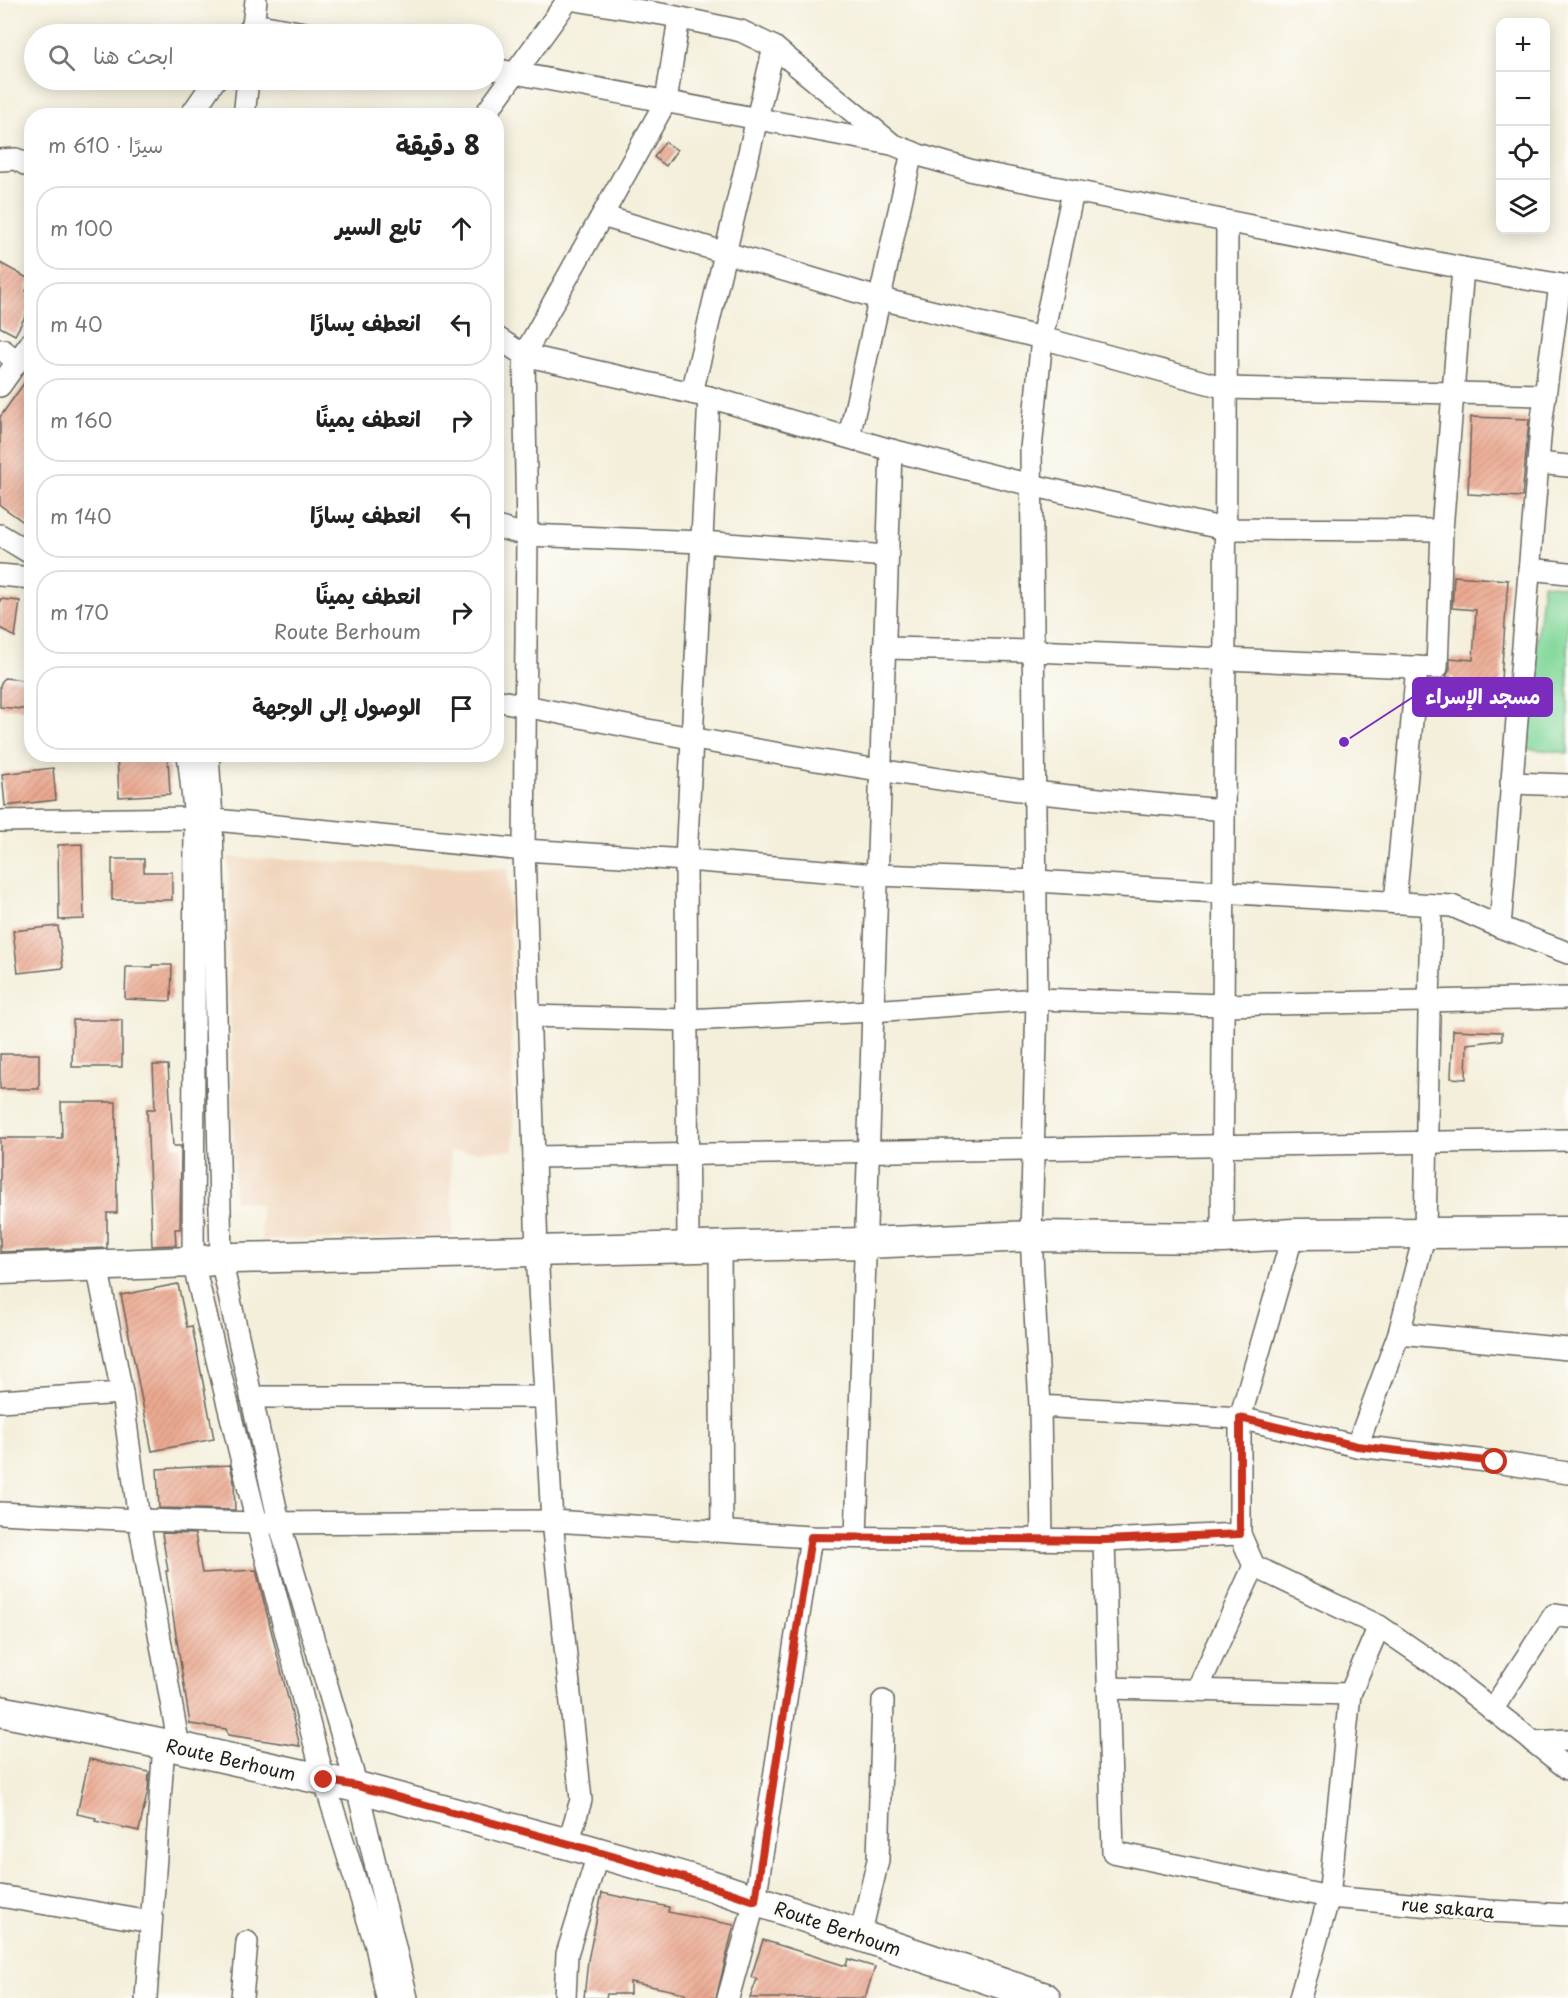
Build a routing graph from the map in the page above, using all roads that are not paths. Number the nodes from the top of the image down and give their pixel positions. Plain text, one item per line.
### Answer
1 (256, 0) edge
2 (568, 0) edge
3 (575, 0) edge
4 (679, 18) junction
5 (252, 24) edge
6 (774, 47) junction
7 (504, 71) edge
8 (516, 73) junction
9 (504, 89) edge
10 (208, 90) edge
11 (247, 90) edge
12 (503, 90) edge
13 (666, 101) junction
14 (196, 108) edge
15 (245, 108) edge
16 (490, 108) edge
17 (757, 118) junction
18 (892, 144) junction
19 (912, 152) junction
20 (0, 160) edge
21 (24, 164) edge
22 (1073, 192) junction
23 (602, 216) junction
24 (1227, 222) junction
25 (725, 253) junction
26 (1463, 268) junction
27 (1564, 285) edge
28 (881, 299) junction
29 (1042, 338) junction
30 (504, 342) edge
31 (24, 346) edge
32 (524, 355) junction
33 (8, 356) edge
34 (0, 386) edge
35 (1226, 388) junction
36 (1454, 393) junction
37 (701, 395) junction
38 (1545, 395) junction
39 (849, 437) junction
40 (891, 450) junction
41 (1538, 463) junction
42 (1568, 466) edge
43 (1031, 485) junction
44 (504, 529) edge
45 (1225, 529) junction
46 (1442, 530) junction
47 (0, 535) edge
48 (527, 535) junction
49 (702, 542) junction
50 (24, 549) edge
51 (887, 556) junction
52 (1529, 569) junction
53 (1568, 573) edge
54 (0, 575) edge
55 (24, 577) edge
56 (884, 648) junction
57 (1033, 651) junction
58 (1225, 661) junction
59 (1417, 667) junction
60 (504, 702) edge
61 (524, 706) junction
62 (692, 739) junction
63 (190, 762) edge
64 (207, 762) edge
65 (880, 769) junction
66 (1511, 783) junction
67 (1568, 785) edge
68 (1034, 792) junction
69 (1224, 810) junction
70 (204, 818) junction
71 (0, 821) edge
72 (524, 850) junction
73 (686, 860) junction
74 (877, 875) junction
75 (1036, 881) junction
76 (1223, 893) junction
77 (1395, 903) junction
78 (1431, 905) junction
79 (1500, 927) junction
80 (1568, 953) edge
81 (1568, 998) edge
82 (1037, 999) junction
83 (1430, 1001) junction
84 (1223, 1005) junction
85 (873, 1011) junction
86 (530, 1016) junction
87 (686, 1020) junction
88 (1568, 1140) edge
89 (1427, 1142) junction
90 (1222, 1146) junction
91 (1033, 1149) junction
92 (868, 1151) junction
93 (687, 1153) junction
94 (534, 1157) junction
95 (1568, 1232) edge
96 (1425, 1233) junction
97 (1293, 1234) junction
98 (1031, 1236) junction
99 (1222, 1238) junction
100 (865, 1243) junction
101 (688, 1247) junction
102 (720, 1247) junction
103 (537, 1251) junction
104 (207, 1261) junction
105 (97, 1264) junction
106 (0, 1269) edge
107 (1399, 1333) junction
108 (1568, 1349) edge
109 (122, 1393) junction
110 (251, 1397) junction
111 (545, 1397) junction
112 (0, 1401) edge
113 (1040, 1406) junction
114 (1240, 1418) junction
115 (1357, 1446) junction
116 (1568, 1473) edge
117 (0, 1513) edge
118 (139, 1521) junction
119 (552, 1521) junction
120 (279, 1522) junction
121 (257, 1523) junction
122 (722, 1531) junction
123 (1240, 1534) junction
124 (811, 1537) junction
125 (856, 1537) junction
126 (1042, 1540) junction
127 (1104, 1540) junction
128 (1254, 1566) junction
129 (1568, 1617) edge
130 (1379, 1626) junction
131 (1108, 1688) junction
132 (1197, 1690) junction
133 (1350, 1694) junction
134 (883, 1701) dead end
135 (1492, 1710) junction
136 (0, 1711) edge
137 (1568, 1740) edge
138 (1533, 1742) junction
139 (171, 1745) junction
140 (1568, 1769) edge
141 (324, 1780) junction
142 (357, 1786) junction
143 (568, 1844) junction
144 (598, 1854) junction
145 (0, 1896) edge
146 (1329, 1897) junction
147 (755, 1901) junction
148 (1568, 1915) edge
149 (151, 1922) junction
150 (861, 1936) junction
151 (247, 1942) dead end
152 (146, 1998) edge
153 (242, 1998) edge
154 (387, 1998) edge
155 (407, 1998) edge
156 (565, 1998) edge
157 (728, 1998) edge
158 (1045, 1998) edge
159 (1300, 1998) edge

1 - 5 street
2 - 8 street
3 - 4 street
4 - 6 street
4 - 13 street
6 - 17 street
6 - 18 street
7 - 8 street
8 - 9 street
8 - 13 street
10 - 14 street
11 - 15 street
12 - 16 street
13 - 17 street
13 - 23 street
17 - 18 street
17 - 25 street
18 - 19 street
19 - 22 street
19 - 28 street
20 - 21 street
22 - 24 street
22 - 29 street
23 - 25 street
23 - 32 street
24 - 26 street
24 - 35 street
25 - 28 street
25 - 37 street
26 - 27 street
26 - 36 street
27 - 38 street
28 - 29 street
28 - 39 street
29 - 35 street
29 - 43 street
30 - 32 street
31 - 33 street
32 - 37 street
32 - 48 street
33 - 34 street
35 - 36 street
35 - 45 street
36 - 38 street
36 - 46 street
37 - 39 street
37 - 49 street
38 - 41 street
39 - 40 street
40 - 43 street
40 - 51 street
41 - 42 street
41 - 52 street
43 - 45 street
43 - 57 street
44 - 48 street
45 - 46 street
45 - 58 street
46 - 59 street
47 - 50 street
48 - 49 street
48 - 61 street
49 - 51 street
49 - 62 street
51 - 56 street
52 - 53 street
52 - 66 street
54 - 55 street
56 - 57 street
56 - 65 street
57 - 58 street
57 - 68 street
58 - 59 street
58 - 69 street
59 - 77 street
60 - 61 street
61 - 62 street
61 - 72 street
62 - 65 street
62 - 73 street
63 - 70 street
64 - 70 street
65 - 68 street
65 - 74 street
66 - 67 street
66 - 79 street
68 - 69 street
68 - 75 street
69 - 76 street
70 - 71 street
70 - 72 street
70 - 104 street
72 - 73 street
72 - 86 street
73 - 74 street
73 - 87 street
74 - 75 street
74 - 85 street
75 - 76 street
75 - 82 street
76 - 77 street
76 - 84 street
77 - 78 street
78 - 79 street
78 - 83 street
79 - 80 street
81 - 83 street
82 - 84 street
82 - 85 street
82 - 91 street
83 - 84 street
83 - 89 street
84 - 90 street
85 - 87 street
85 - 92 street
86 - 87 street
86 - 94 street
87 - 93 street
88 - 89 street
89 - 90 street
89 - 96 street
90 - 91 street
90 - 99 street
91 - 92 street
91 - 98 street
92 - 93 street
92 - 100 street
93 - 94 street
93 - 101 street
94 - 103 street
95 - 96 street
96 - 97 street
96 - 107 street
97 - 99 street
97 - 114 street
98 - 99 street
98 - 100 street
98 - 113 street
100 - 102 street
100 - 125 street
101 - 102 street
101 - 103 street
102 - 122 street
103 - 104 street
103 - 111 street
104 - 105 street
104 - 110 street
104 - 121 street
105 - 106 street
105 - 109 street
107 - 108 street
107 - 115 street
109 - 112 street
109 - 118 street
110 - 111 street
110 - 120 street
111 - 119 street
113 - 114 street
113 - 126 street
114 - 115 street
114 - 123 street
115 - 116 street
117 - 118 street
118 - 121 street
118 - 139 street
119 - 120 street
119 - 122 street
119 - 143 street
120 - 121 street
120 - 142 street
121 - 141 street
122 - 124 street
123 - 127 street
123 - 128 street
124 - 125 street
124 - 147 street
125 - 126 street
126 - 127 street
127 - 131 street
128 - 130 street
128 - 132 street
129 - 135 street
130 - 133 street
130 - 135 street
131 - 132 street
131 - 146 street, rue sakara
132 - 133 street
133 - 146 street
134 - 150 street
135 - 138 street
136 - 139 street, Route Berhoum
137 - 138 street
138 - 140 street
139 - 141 street, Route Berhoum
139 - 149 street
141 - 142 street, Route Berhoum
141 - 154 street
142 - 143 street, Route Berhoum
142 - 155 street
143 - 144 street, Route Berhoum
144 - 147 street, Route Berhoum
144 - 156 street
145 - 149 street
146 - 148 street, rue sakara
146 - 159 street
147 - 150 street, Route Berhoum
147 - 157 street
149 - 152 street
150 - 158 street, Route Berhoum
151 - 153 street

